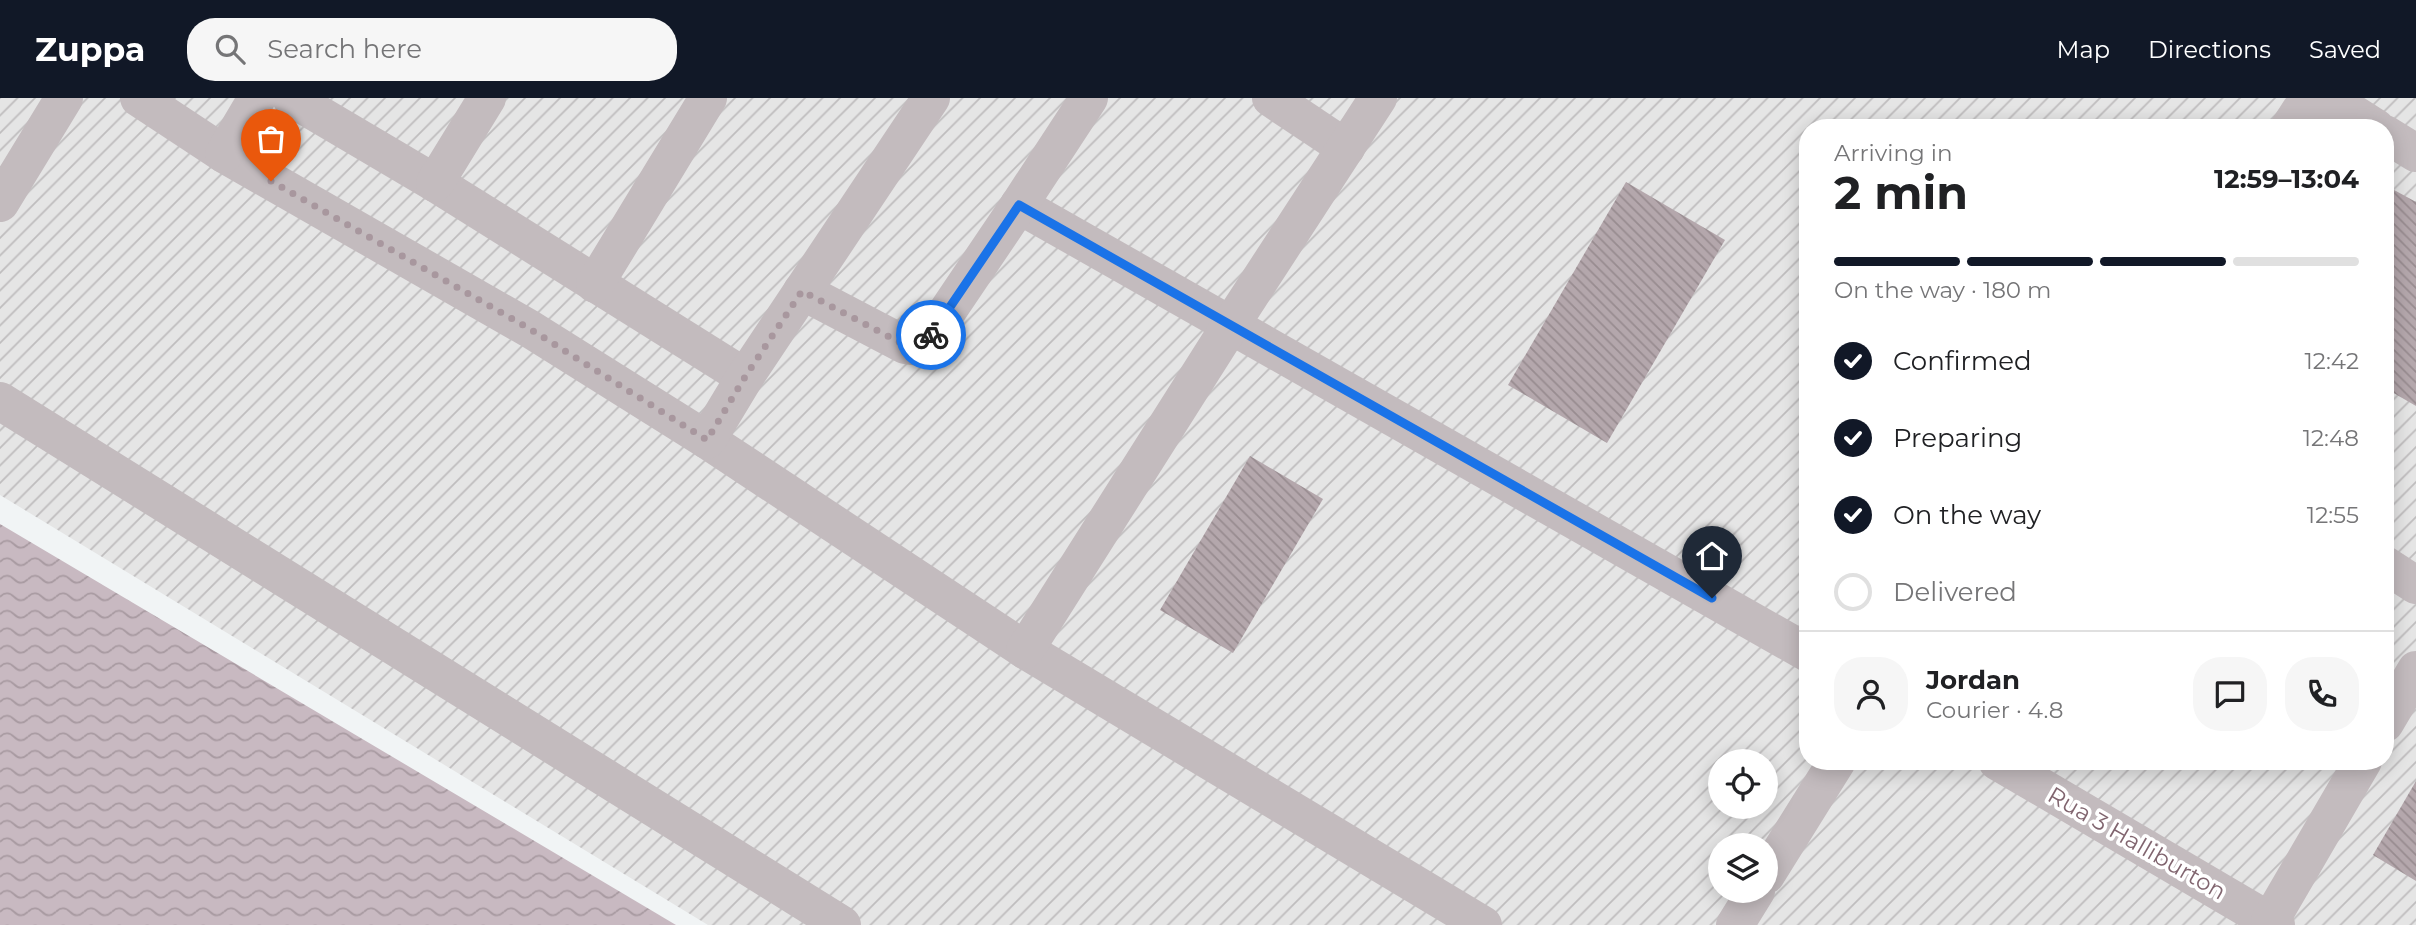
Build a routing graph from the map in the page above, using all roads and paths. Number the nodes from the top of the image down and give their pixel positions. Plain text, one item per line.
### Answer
1 (64, 98) edge
2 (139, 98) edge
3 (257, 98) edge
4 (291, 98) edge
5 (487, 98) edge
6 (708, 98) edge
7 (931, 98) edge
8 (1089, 98) edge
9 (1271, 98) edge
10 (1378, 98) edge
11 (2295, 119) edge
12 (2362, 119) edge
13 (2394, 140) edge
14 (1346, 148) junction
15 (2416, 153) edge
16 (224, 154) junction
17 (435, 183) junction
18 (0, 203) edge
19 (1019, 205) junction
20 (594, 284) junction
21 (802, 291) junction
22 (1230, 326) junction
23 (745, 377) junction
24 (0, 401) edge
25 (707, 440) junction
26 (2394, 571) edge
27 (2416, 585) edge
28 (1799, 648) edge
29 (1025, 650) junction
30 (2416, 670) edge
31 (2394, 708) edge
32 (1831, 770) edge
33 (2012, 770) edge
34 (2358, 770) edge
35 (1778, 856) edge
36 (1749, 903) edge
37 (2273, 923) edge
38 (842, 925) edge
39 (1483, 925) edge
40 (1735, 925) edge

1 - 18 lane
2 - 16 lane
3 - 16 lane
4 - 17 lane
5 - 17 lane
6 - 20 lane
7 - 21 lane
8 - 19 lane
9 - 14 lane
10 - 14 lane
11 - 12 lane
13 - 15 lane
14 - 22 lane
16 - 25 lane
17 - 20 lane
19 - 21 lane
19 - 22 lane
20 - 23 lane
21 - 23 lane
22 - 28 lane
22 - 29 lane
23 - 25 lane
24 - 38 lane
25 - 29 lane
26 - 27 lane
29 - 39 lane
30 - 31 lane
32 - 35 lane
33 - 37 lane, Rua 3 Halliburton
34 - 37 lane
36 - 40 lane

